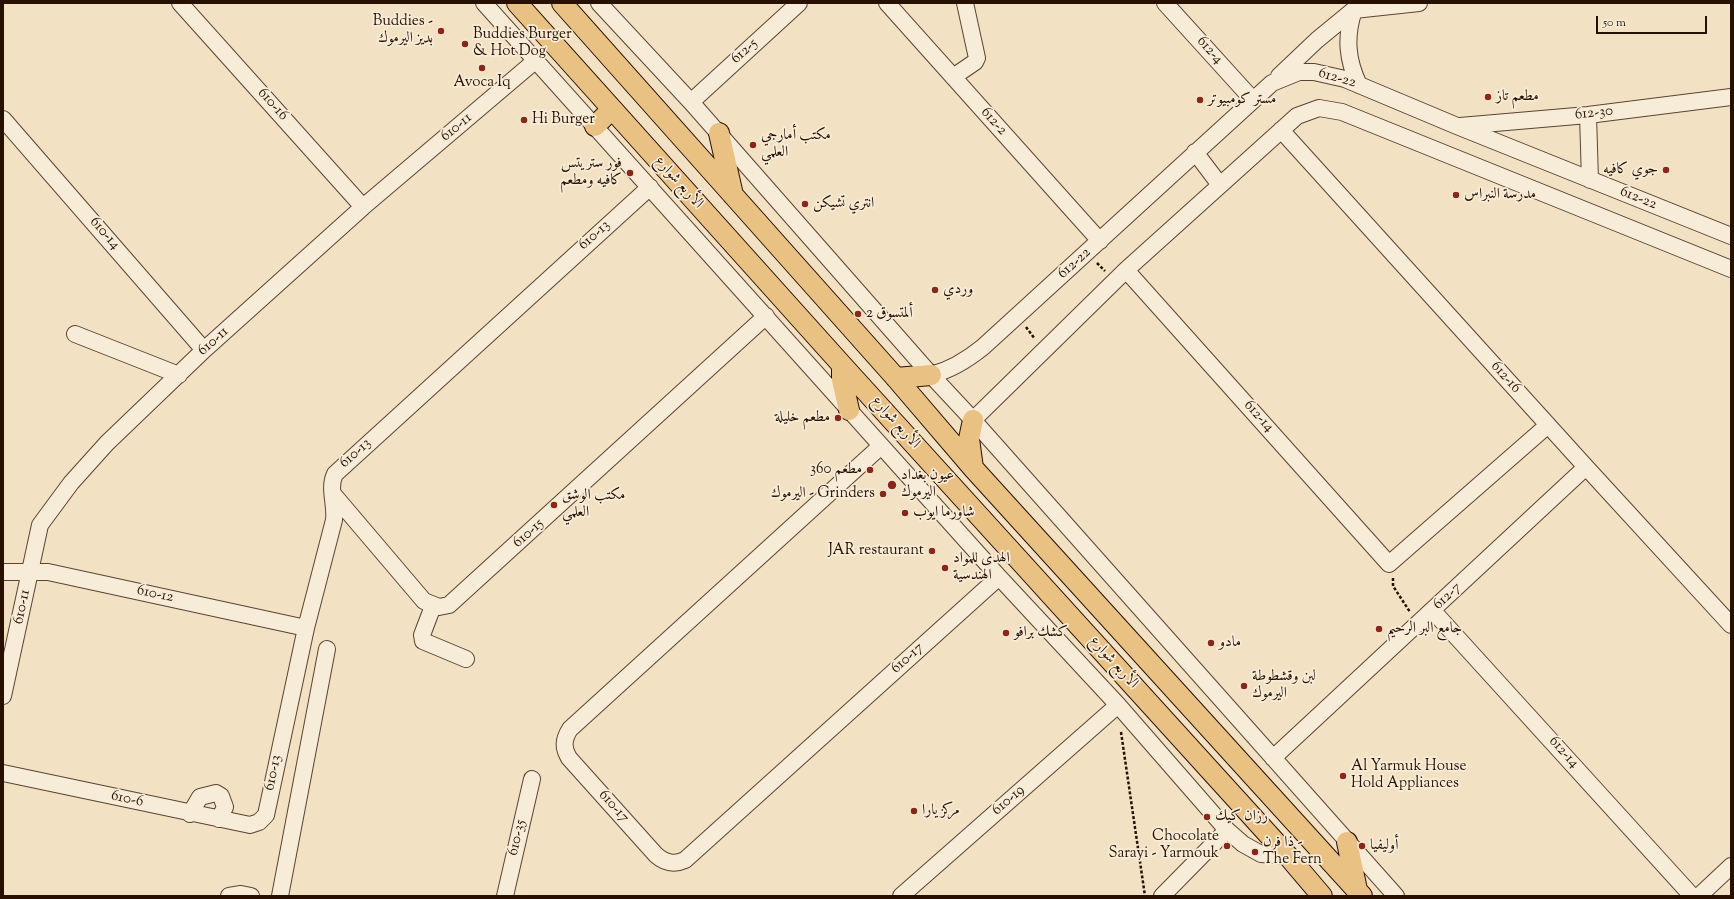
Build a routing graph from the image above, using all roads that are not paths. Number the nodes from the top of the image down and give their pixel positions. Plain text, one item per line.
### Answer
1 (180, 3) edge
2 (484, 3) edge
3 (517, 3) edge
4 (562, 3) edge
5 (599, 3) edge
6 (799, 3) edge
7 (887, 3) edge
8 (965, 3) edge
9 (1165, 3) edge
10 (1419, 3) edge
11 (1358, 6) edge
12 (535, 61) junction
13 (953, 77) junction
14 (1272, 82) junction
15 (1359, 85) junction
16 (1731, 97) edge
17 (1253, 100) junction
18 (691, 102) junction
19 (612, 109) junction
20 (1588, 115) junction
21 (4, 123) edge
22 (595, 126) junction
23 (1457, 126) junction
24 (1281, 130) junction
25 (719, 133) junction
26 (1195, 152) junction
27 (1590, 180) junction
28 (1220, 185) junction
29 (650, 187) junction
30 (733, 195) junction
31 (363, 207) junction
32 (1731, 236) edge
33 (1100, 241) junction
34 (788, 259) junction
35 (1731, 269) edge
36 (1126, 270) junction
37 (765, 278) junction
38 (818, 292) junction
39 (791, 308) junction
40 (766, 316) junction
41 (75, 334) dead end
42 (204, 350) junction
43 (842, 365) junction
44 (179, 375) junction
45 (931, 375) junction
46 (896, 378) junction
47 (849, 410) junction
48 (973, 420) junction
49 (1548, 426) junction
50 (881, 446) junction
51 (1586, 467) junction
52 (973, 468) junction
53 (333, 494) junction
54 (3, 572) edge
55 (30, 572) junction
56 (1000, 577) junction
57 (434, 606) junction
58 (1433, 611) junction
59 (1731, 625) edge
60 (306, 628) junction
61 (327, 649) dead end
62 (466, 659) dead end
63 (3, 696) edge
64 (1118, 705) junction
65 (1274, 758) junction
66 (3, 773) edge
67 (532, 779) dead end
68 (190, 814) junction
69 (219, 819) junction
70 (250, 825) joint
71 (1227, 830) junction
72 (1346, 842) junction
73 (1288, 856) junction
74 (1731, 866) edge
75 (1360, 893) edge
76 (229, 896) edge
77 (251, 896) edge
78 (280, 896) edge
79 (505, 896) edge
80 (901, 896) edge
81 (1162, 896) edge
82 (1322, 896) edge
83 (1396, 896) edge
84 (1692, 896) edge
85 (1699, 896) edge

1 - 31 street, 610-16
2 - 12 street
3 - 19 main road, الأربع شوارع
4 - 30 main road, الأربع شوارع
5 - 18 street
6 - 18 street, 612-5
7 - 13 street, 612-2
8 - 13 street
9 - 17 street, 612-4
10 - 11 street
11 - 14 street
11 - 15 street
12 - 22 street
12 - 31 street, 610-11
13 - 33 street, 612-2
14 - 15 street, 612-22
14 - 17 street, 612-22
15 - 23 street, 612-22
16 - 20 street, 612-30
17 - 26 street, 612-22
18 - 25 street
19 - 22 main road
19 - 37 main road, الأربع شوارع
20 - 23 street, 612-30
20 - 27 street
21 - 42 street, 610-14
22 - 29 street
23 - 27 street, 612-22
24 - 28 street, 612-22
24 - 35 street, 612-22
24 - 49 street, 612-16
25 - 30 main road
25 - 45 street
26 - 28 street
26 - 33 street, 612-22
27 - 32 street, 612-22
28 - 36 street, 612-22
29 - 40 street
29 - 53 street, 610-13
30 - 34 main road, الأربع شوارع
31 - 42 street, 610-11
33 - 45 street, 612-22
34 - 37 main road
34 - 38 main road, الأربع شوارع
36 - 48 street, 612-22
36 - 49 street, 612-14
37 - 39 main road, الأربع شوارع
38 - 39 main road
38 - 46 main road, الأربع شوارع
39 - 43 main road, الأربع شوارع
40 - 47 street
40 - 57 street, 610-15
41 - 44 street
42 - 44 street, 610-11
43 - 47 main road
43 - 73 main road, الأربع شوارع
44 - 55 street, 610-11
45 - 46 main road
45 - 48 street
46 - 52 main road, الأربع شوارع
47 - 50 street
48 - 52 main road
48 - 65 street
49 - 51 street, 612-16
50 - 56 street
50 - 56 street, 610-17
51 - 58 street, 612-7
51 - 59 street, 612-16
52 - 75 main road, الأربع شوارع
53 - 57 street
53 - 60 street, 610-13
54 - 55 street, 610-12
55 - 60 street, 610-12
55 - 63 street, 610-11
56 - 64 street
57 - 62 street
58 - 65 street, 612-7
58 - 84 street, 612-14
60 - 70 street, 610-13
61 - 78 street
64 - 71 street
64 - 80 street, 610-19
65 - 72 street
66 - 68 street, 610-6
67 - 79 street, 610-35
68 - 69 street, 610-6
68 - 69 street
69 - 70 street, 610-6
71 - 73 street
71 - 81 street
72 - 75 main road
72 - 83 street
73 - 82 main road, الأربع شوارع
74 - 85 street
76 - 77 street

